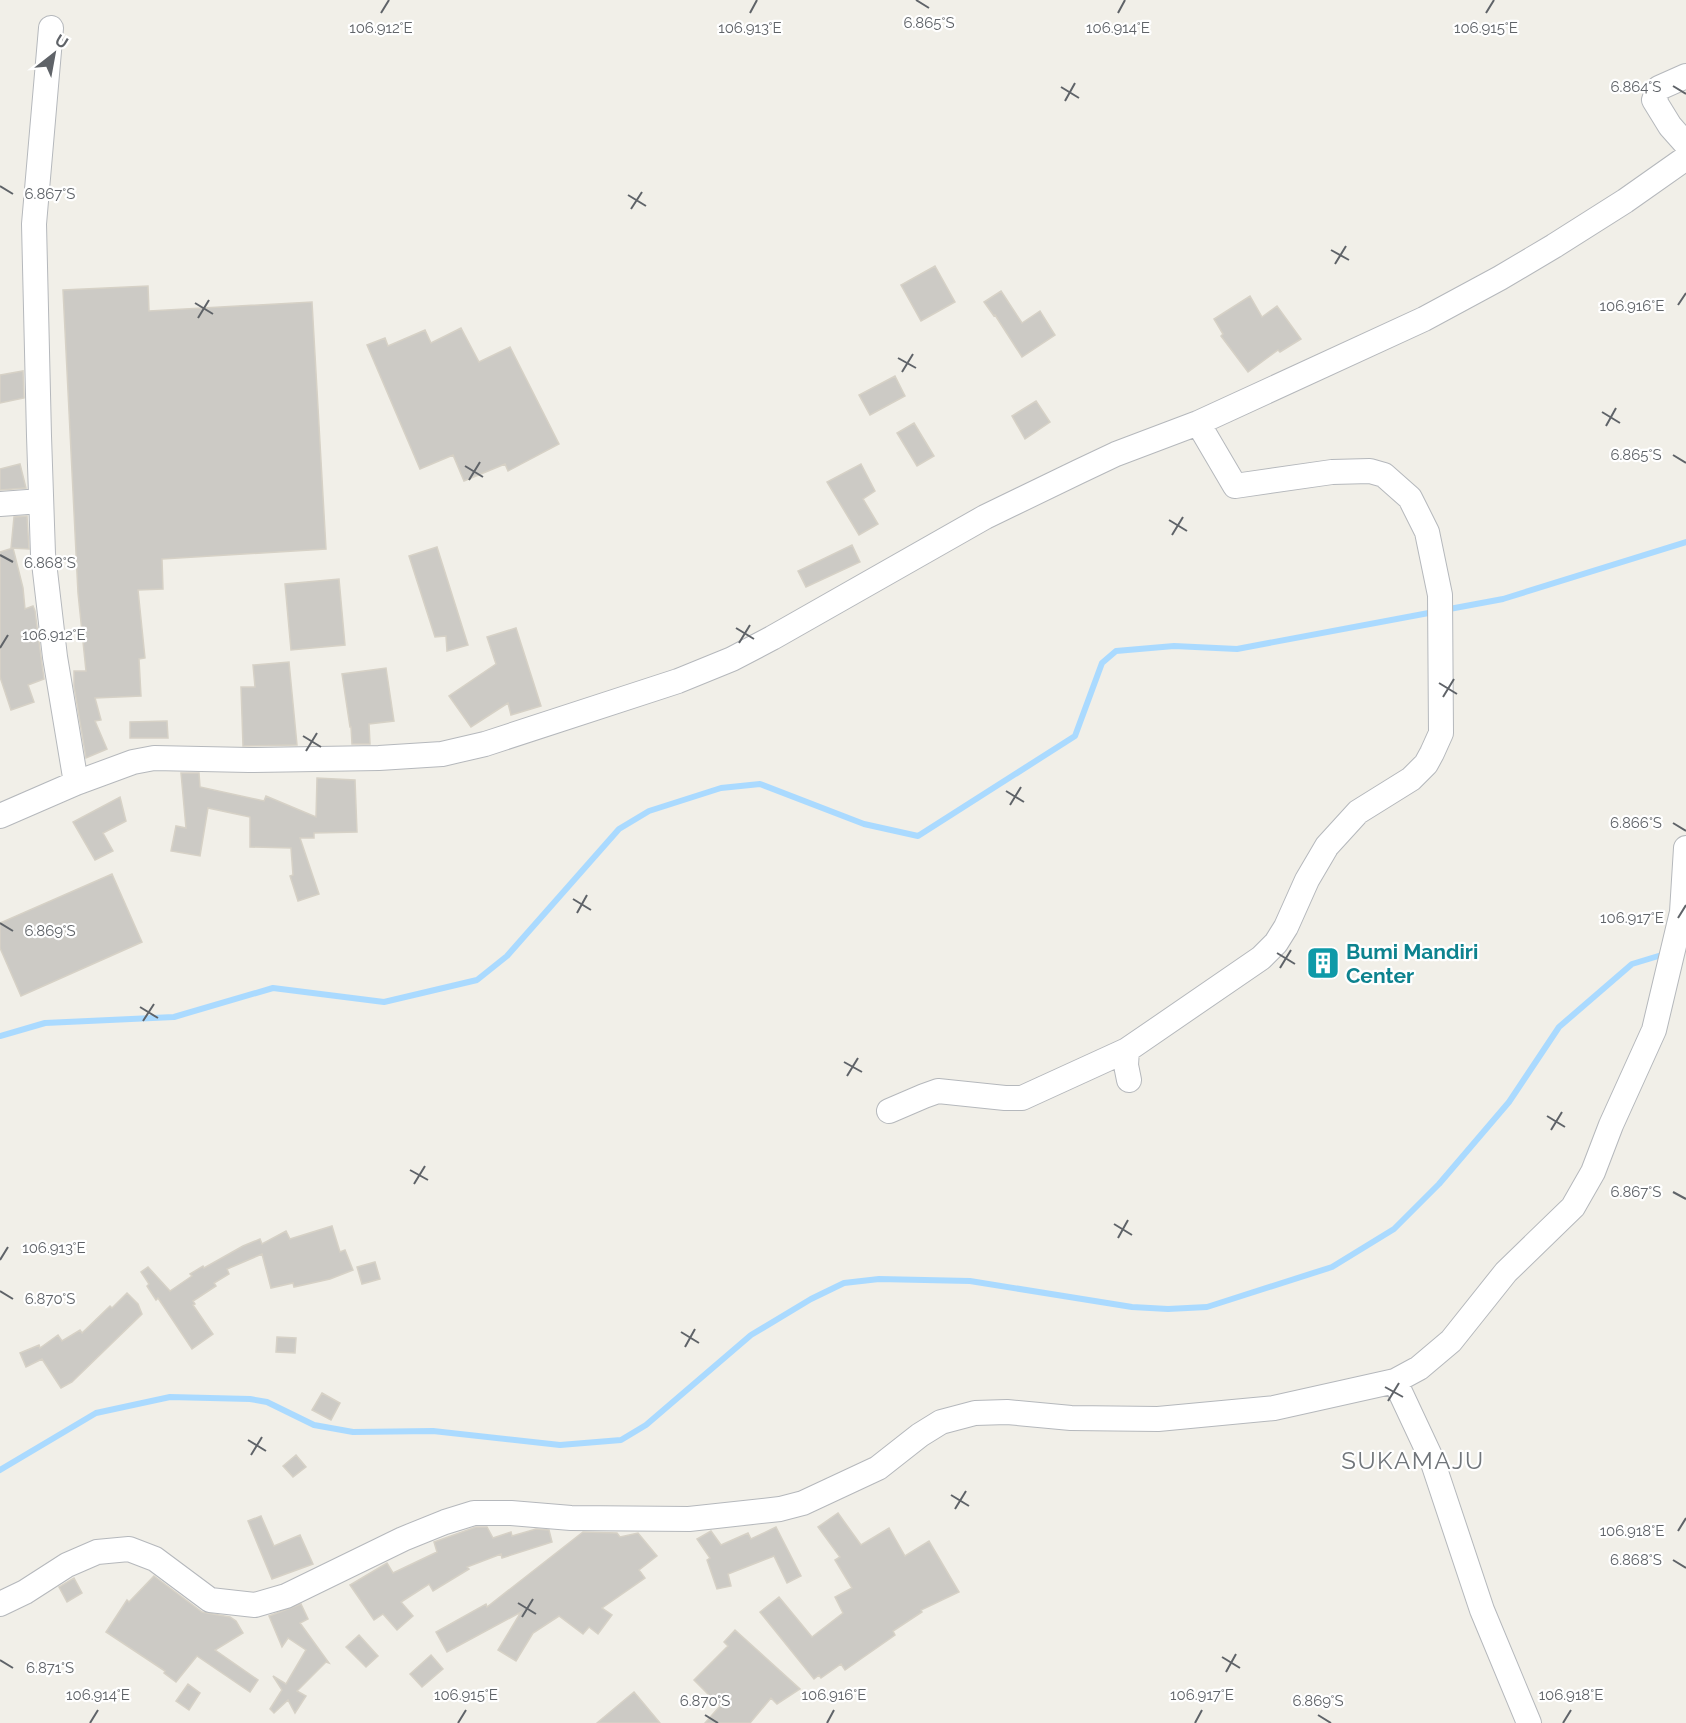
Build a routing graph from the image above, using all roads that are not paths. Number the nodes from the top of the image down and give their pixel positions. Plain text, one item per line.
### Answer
1 (51, 28) dead end
2 (1686, 76) edge
3 (1686, 144) edge
4 (1686, 158) edge
5 (1198, 423) junction
6 (41, 501) junction
7 (0, 504) edge
8 (76, 783) junction
9 (0, 816) edge
10 (1686, 848) edge
11 (1127, 1050) junction
12 (1129, 1080) dead end
13 (889, 1112) dead end
14 (1395, 1381) junction
15 (0, 1604) edge
16 (1529, 1723) edge

1 - 6 street
2 - 3 street
4 - 5 street
5 - 8 street
5 - 11 street
6 - 7 street
6 - 8 street
8 - 9 street
10 - 14 street
11 - 12 street
11 - 13 street
14 - 15 street
14 - 16 street

